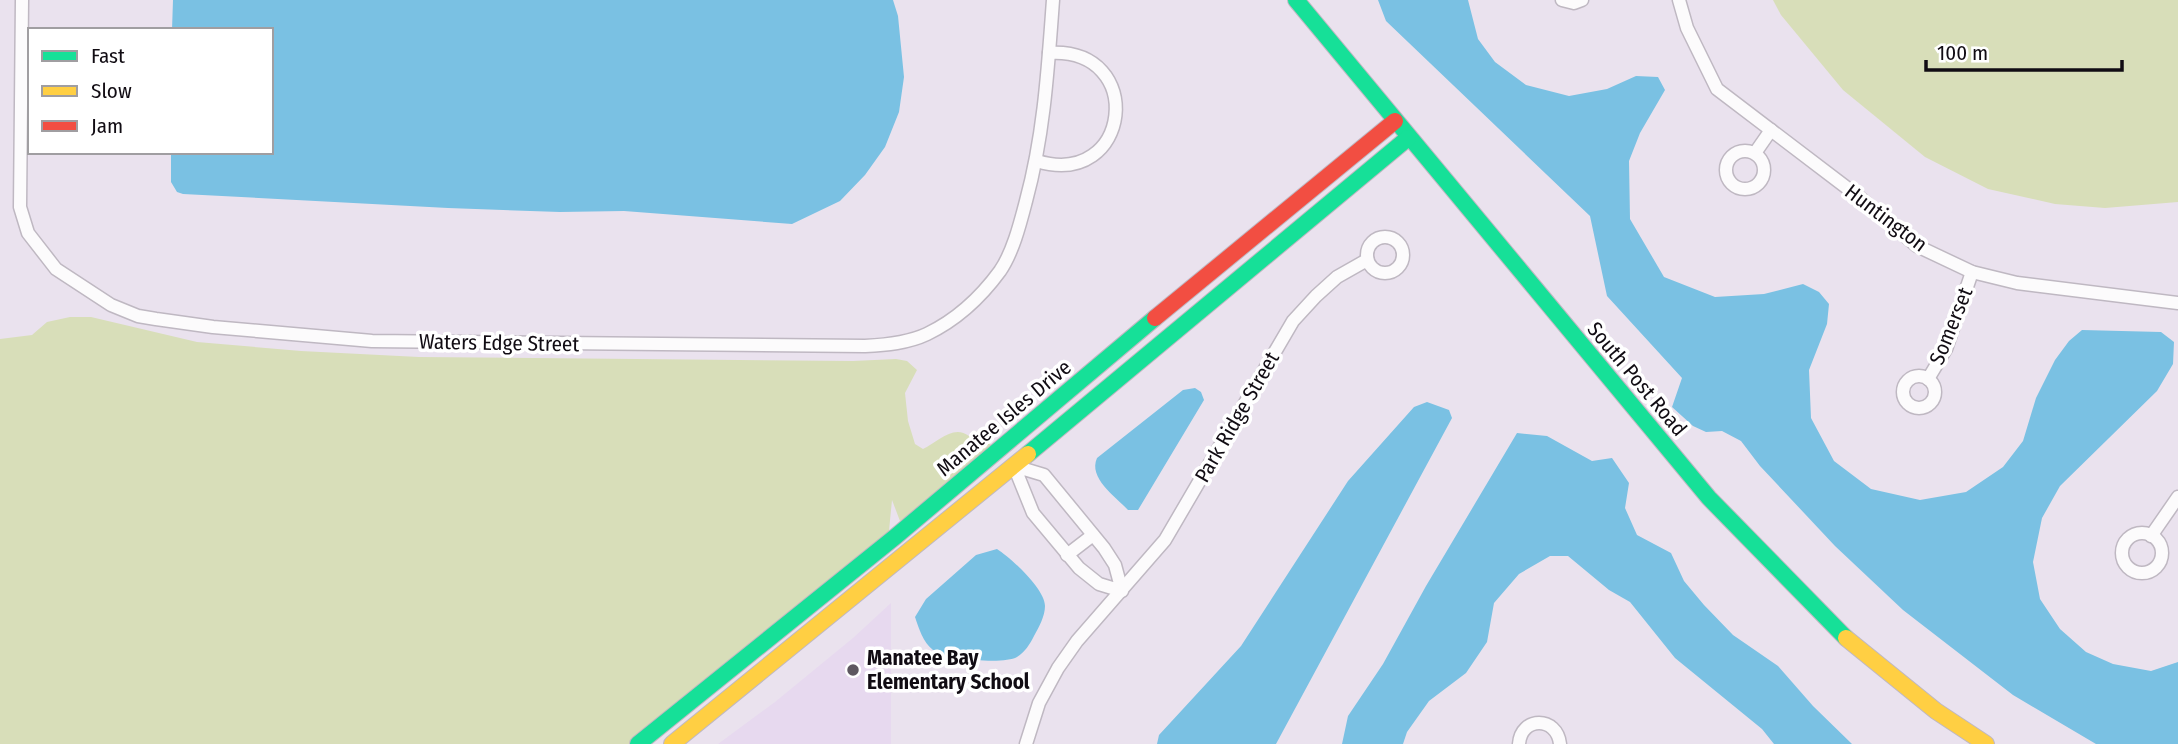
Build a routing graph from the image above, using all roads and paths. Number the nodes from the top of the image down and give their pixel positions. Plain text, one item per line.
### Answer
1 (22, 0) edge
2 (1052, 0) edge
3 (1296, 0) edge
4 (1562, 0) edge
5 (1582, 0) edge
6 (1679, 0) edge
7 (1049, 53) junction
8 (1395, 121) junction
9 (1771, 130) junction
10 (1408, 138) junction
11 (1755, 153) dead end
12 (1037, 161) junction
13 (1367, 260) dead end
14 (1972, 272) junction
15 (2178, 303) edge
16 (1928, 379) dead end
17 (997, 451) junction
18 (1014, 466) junction
19 (2178, 497) edge
20 (1093, 535) junction
21 (2151, 536) dead end
22 (1067, 555) junction
23 (1122, 591) junction
24 (749, 656) junction
25 (763, 672) junction
26 (638, 744) edge
27 (672, 744) edge
28 (1026, 744) edge
29 (1519, 744) edge
30 (1560, 744) edge
31 (1986, 744) edge

1 - 12 street, Waters Edge Street
2 - 7 street, Waters Edge Street
3 - 8 street, South Post Road
4 - 5 street
6 - 9 street, Huntington
7 - 12 street, Waters Edge Street
7 - 12 street
8 - 10 street, South Post Road
8 - 17 street, Manatee Isles Drive
9 - 11 street
9 - 14 street, Huntington
10 - 18 street, Manatee Isles Drive
10 - 31 street, South Post Road
13 - 23 street, Park Ridge Street
14 - 15 street, Huntington
14 - 16 street, Somerset
17 - 18 street
17 - 24 street, Manatee Isles Drive
18 - 20 street
18 - 22 street
18 - 25 street, Manatee Isles Drive
19 - 21 street
20 - 22 street
20 - 23 street
22 - 23 street
23 - 28 street, Park Ridge Street
24 - 25 street
24 - 26 street, Manatee Isles Drive
25 - 27 street, Manatee Isles Drive
29 - 30 street

